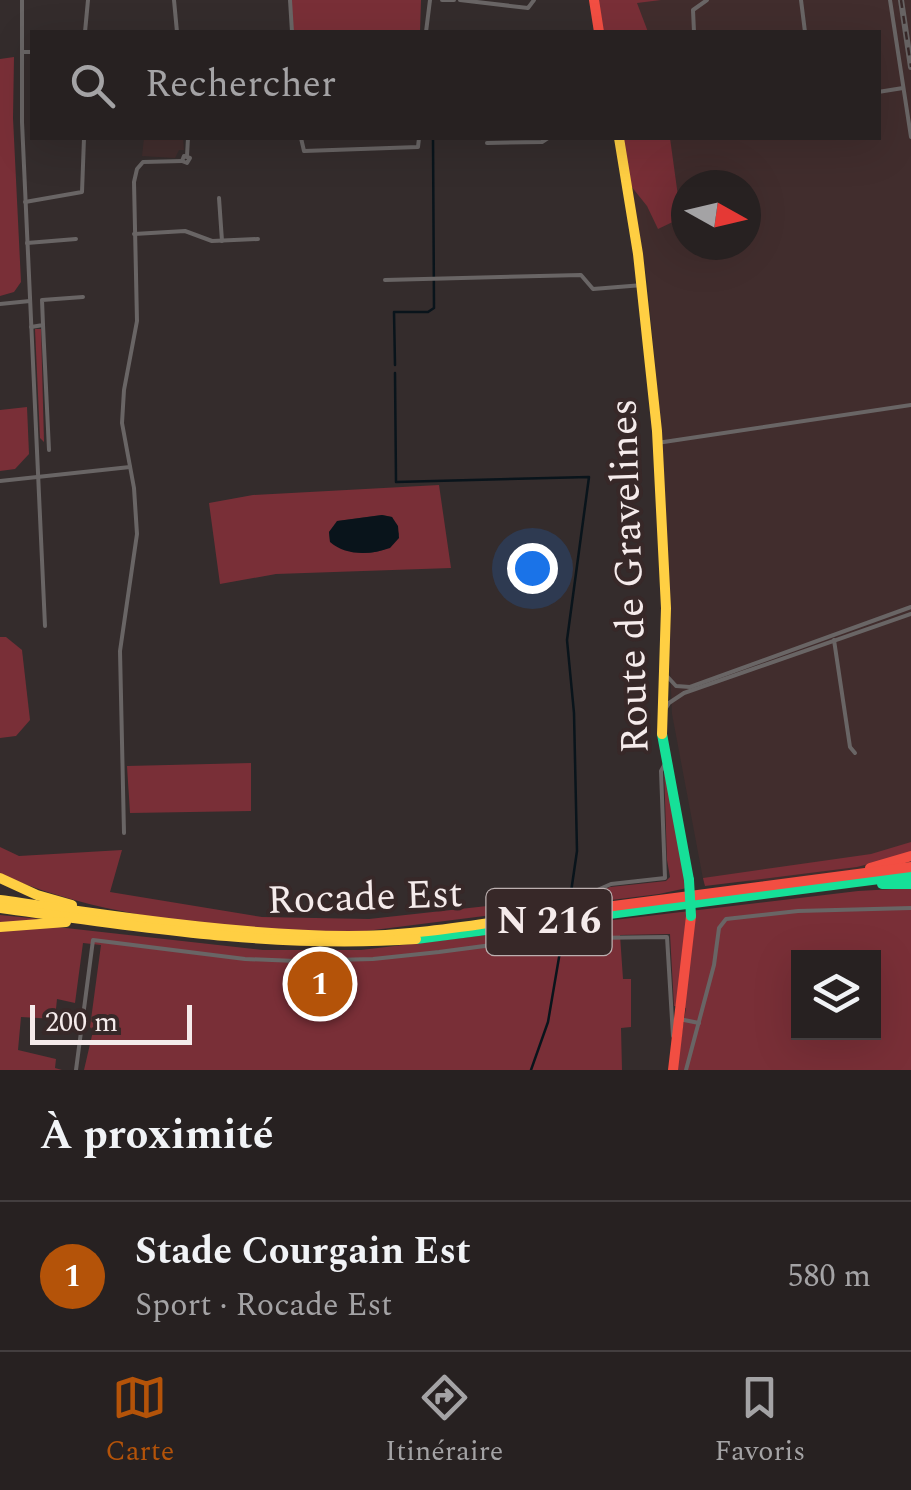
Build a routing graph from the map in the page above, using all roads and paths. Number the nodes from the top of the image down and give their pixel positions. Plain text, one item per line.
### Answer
1 (22, 0) edge
2 (88, 0) edge
3 (174, 0) edge
4 (290, 0) edge
5 (430, 0) edge
6 (442, 0) edge
7 (457, 0) edge
8 (534, 0) edge
9 (594, 0) edge
10 (707, 0) edge
11 (800, 0) edge
12 (890, 0) edge
13 (85, 30) edge
14 (178, 30) edge
15 (292, 30) edge
16 (426, 30) edge
17 (599, 30) edge
18 (694, 30) edge
19 (806, 30) edge
20 (22, 52) junction
21 (30, 52) edge
22 (904, 88) junction
23 (881, 92) edge
24 (911, 137) edge
25 (84, 140) edge
26 (188, 140) edge
27 (301, 140) edge
28 (418, 140) edge
29 (498, 140) edge
30 (545, 140) edge
31 (619, 140) edge
32 (487, 143) dead end
33 (219, 198) dead end
34 (26, 202) junction
35 (134, 234) junction
36 (76, 239) dead end
37 (258, 239) dead end
38 (222, 241) junction
39 (27, 244) junction
40 (386, 280) dead end
41 (644, 285) junction
42 (83, 297) dead end
43 (30, 301) junction
44 (0, 304) edge
45 (31, 326) junction
46 (43, 326) junction
47 (911, 405) edge
48 (657, 443) junction
49 (36, 446) junction
50 (130, 466) junction
51 (38, 476) junction
52 (0, 481) edge
53 (911, 611) edge
54 (45, 626) dead end
55 (833, 639) junction
56 (664, 668) junction
57 (683, 691) junction
58 (664, 693) junction
59 (662, 718) junction
60 (855, 752) dead end
61 (666, 762) junction
62 (124, 832) dead end
63 (911, 856) edge
64 (911, 867) edge
65 (911, 875) edge
66 (0, 878) edge
67 (816, 880) junction
68 (859, 882) junction
69 (911, 884) edge
70 (586, 896) dead end
71 (0, 900) edge
72 (0, 908) edge
73 (911, 908) edge
74 (153, 921) junction
75 (98, 922) junction
76 (0, 927) edge
77 (679, 1019) junction
78 (699, 1023) junction
79 (674, 1041) junction
80 (76, 1070) edge
81 (673, 1070) edge
82 (686, 1070) edge

1 - 20 street
2 - 13 street
3 - 14 street
4 - 15 street
5 - 16 street
6 - 7 street
7 - 8 street
9 - 17 main road
10 - 18 street
11 - 19 street
12 - 22 street
20 - 21 street
20 - 34 street
22 - 23 street
22 - 24 street
25 - 34 street
26 - 35 street
27 - 28 street
29 - 30 street
29 - 32 street
31 - 41 main road, Route de Gravelines
33 - 38 street
34 - 39 street
35 - 38 street
35 - 50 street
36 - 39 street
37 - 38 street
39 - 43 street
40 - 41 street
41 - 48 main road, Route de Gravelines
42 - 46 street
43 - 44 street
43 - 45 street
45 - 46 street
45 - 49 street
46 - 49 street
47 - 48 street
48 - 56 main road, Route de Gravelines
49 - 51 street
50 - 51 street
50 - 62 street
51 - 52 street
51 - 54 street
53 - 55 street
55 - 57 street
55 - 60 street
56 - 57 street
56 - 58 main road, Route de Gravelines
57 - 58 street
57 - 59 street
58 - 59 main road, Route de Gravelines
59 - 61 main road, Route de Gravelines
61 - 70 street
61 - 77 main road, Route de Gravelines, bridge
63 - 67 main road
64 - 67 main road, Rocade Est / N 216
65 - 68 main road, Rocade Est / N 216
66 - 74 main road
67 - 74 main road, Rocade Est / N 216
68 - 69 main road
68 - 75 main road, Rocade Est / N 216
71 - 74 main road, Rocade Est / N 216
72 - 75 main road, Rocade Est / N 216
73 - 78 street
75 - 76 main road
77 - 78 street
77 - 79 main road, Route de Gravelines
78 - 82 street
79 - 80 street
79 - 81 main road, Route de Gravelines

